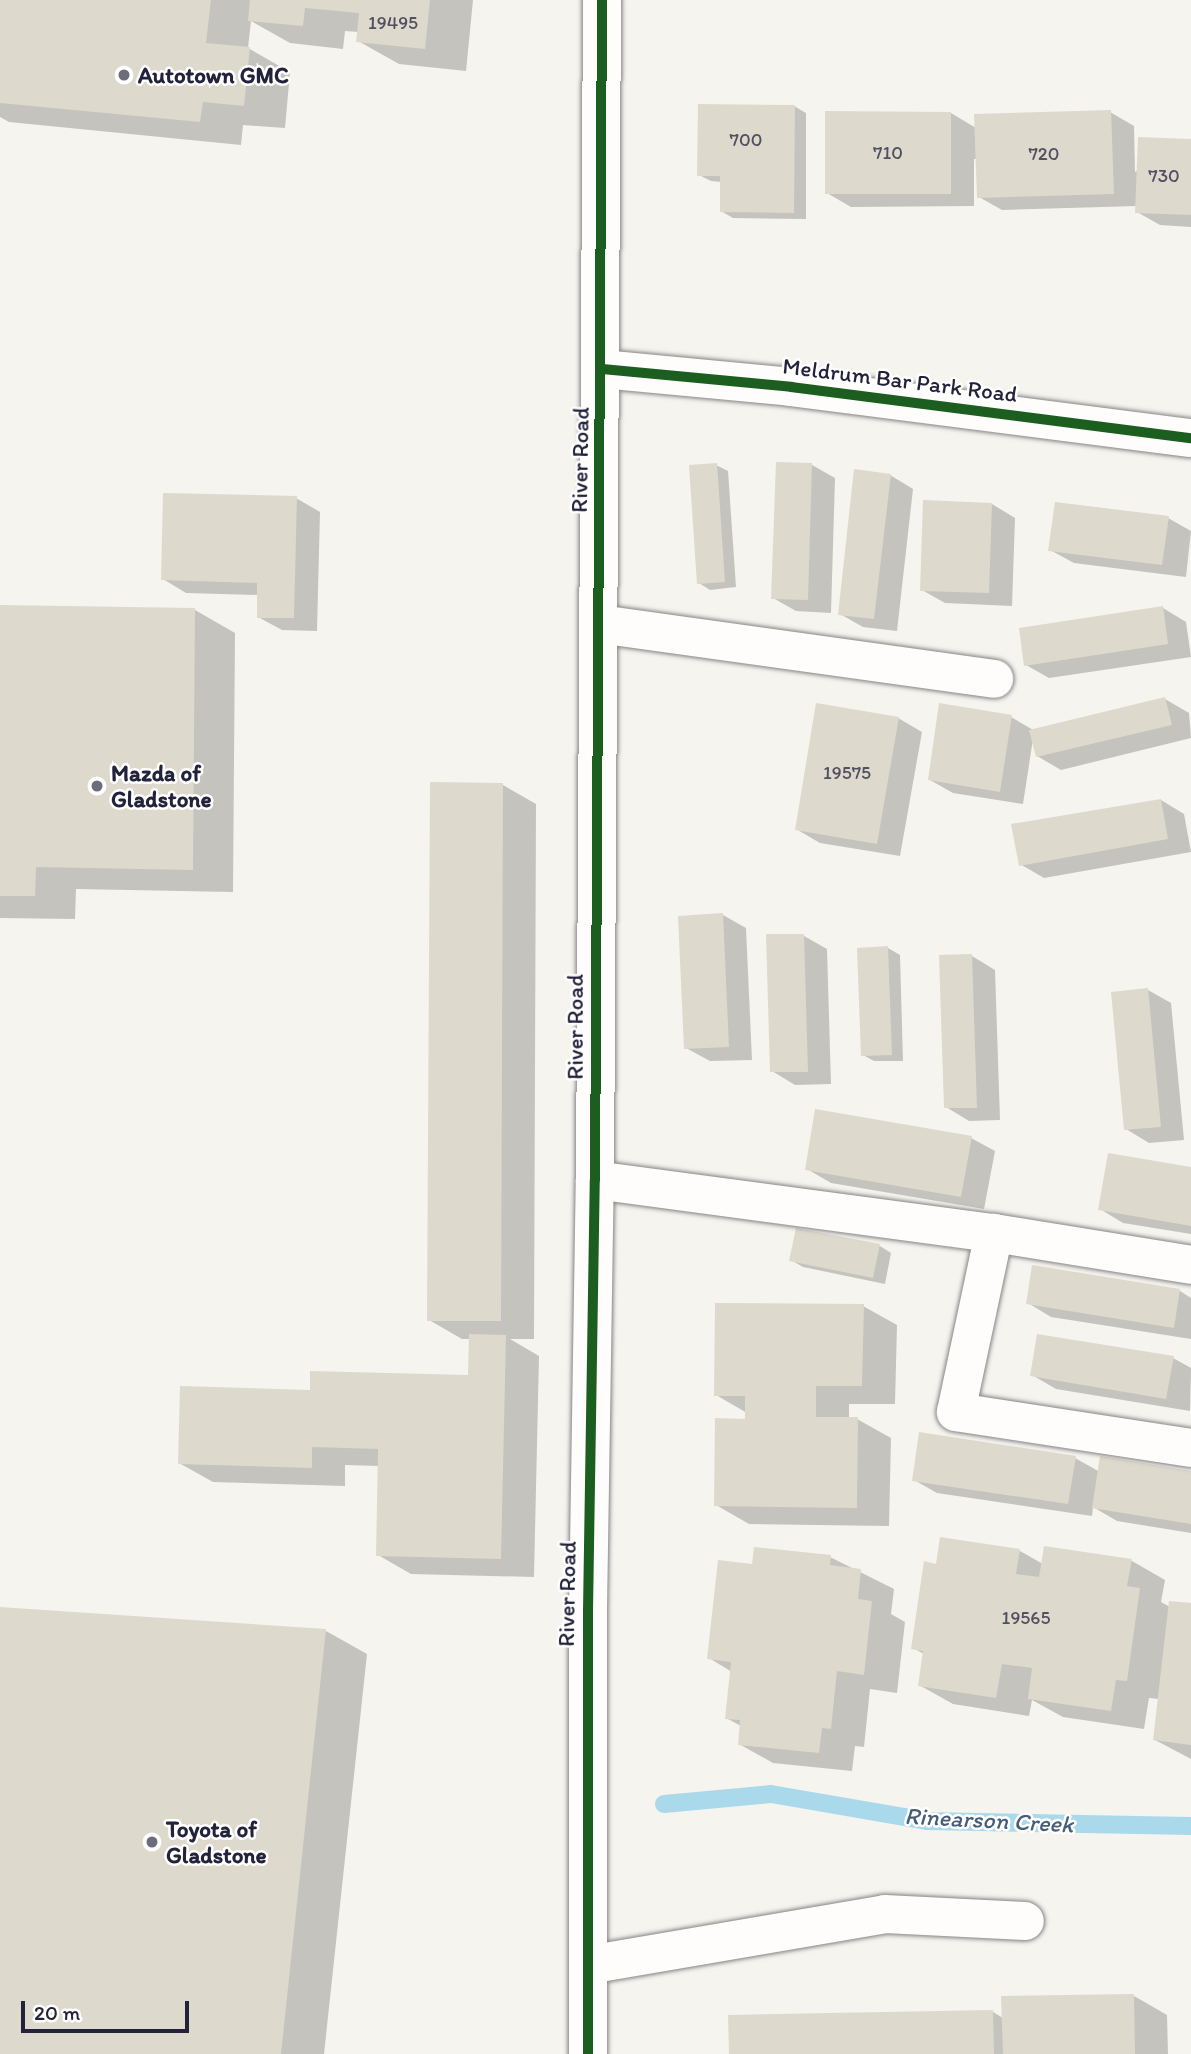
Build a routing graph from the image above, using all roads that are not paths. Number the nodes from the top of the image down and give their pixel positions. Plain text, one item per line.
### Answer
1 (602, 0) edge
2 (602, 369) junction
3 (1191, 438) edge
4 (599, 624) junction
5 (994, 679) dead end
6 (595, 1180) junction
7 (994, 1233) junction
8 (1191, 1265) edge
9 (1191, 1448) edge
10 (1024, 1921) dead end
11 (588, 1965) junction
12 (588, 2054) edge

1 - 2 street, River Road
2 - 3 street, Meldrum Bar Park Road
2 - 4 street, River Road
4 - 5 street
4 - 6 street, River Road
6 - 7 street
6 - 11 street, River Road
7 - 8 street
7 - 9 street
10 - 11 street
11 - 12 street, River Road

